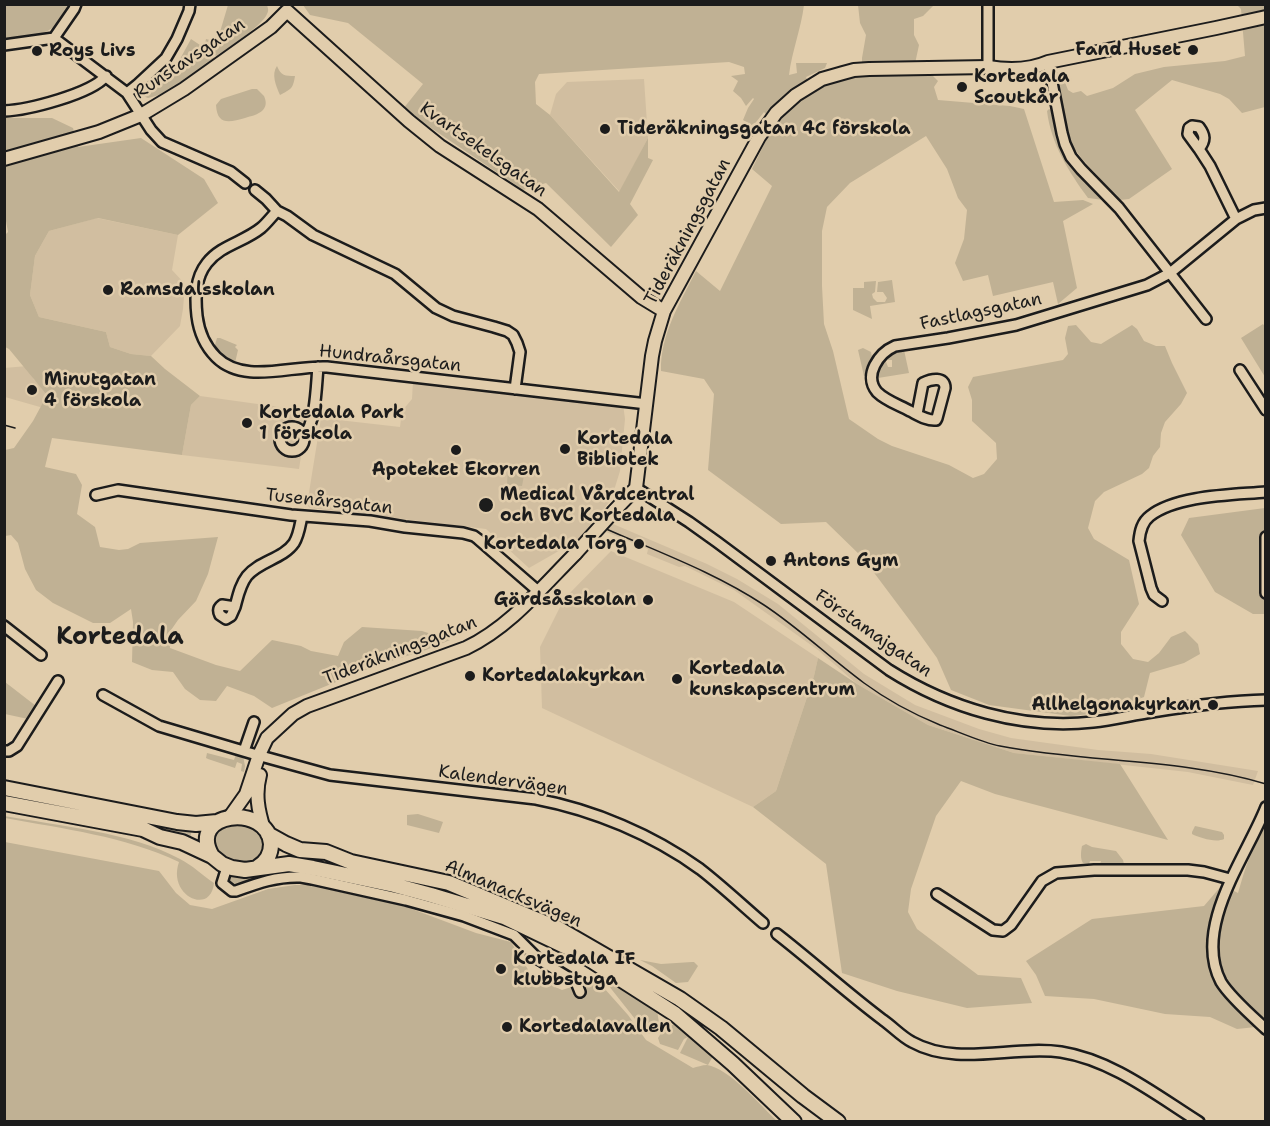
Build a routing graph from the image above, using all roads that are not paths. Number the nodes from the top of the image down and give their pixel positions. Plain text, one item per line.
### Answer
1 (76, 4) edge
2 (190, 4) edge
3 (988, 4) edge
4 (284, 8) edge
5 (1266, 16) edge
6 (54, 38) junction
7 (4, 45) edge
8 (1048, 62) junction
9 (988, 67) junction
10 (106, 76) junction
11 (127, 93) junction
12 (4, 111) edge
13 (141, 115) junction
14 (1200, 149) dead end
15 (4, 159) edge
16 (245, 183) dead end
17 (255, 190) dead end
18 (1266, 208) edge
19 (277, 211) junction
20 (1236, 219) junction
21 (1170, 273) junction
22 (664, 311) junction
23 (1206, 320) dead end
24 (318, 367) junction
25 (1240, 370) dead end
26 (515, 388) junction
27 (647, 404) junction
28 (1266, 410) edge
29 (917, 414) junction
30 (304, 437) dead end
31 (636, 488) junction
32 (1266, 492) edge
33 (96, 495) dead end
34 (302, 516) junction
35 (1266, 537) edge
36 (538, 591) junction
37 (1266, 593) edge
38 (1162, 601) dead end
39 (235, 607) dead end
40 (4, 626) edge
41 (41, 655) dead end
42 (58, 681) dead end
43 (103, 695) dead end
44 (1266, 700) edge
45 (254, 722) dead end
46 (4, 751) edge
47 (244, 751) junction
48 (263, 757) junction
49 (4, 788) edge
50 (4, 803) edge
51 (1266, 807) edge
52 (223, 820) junction
53 (266, 831) junction
54 (212, 856) junction
55 (227, 867) junction
56 (258, 867) junction
57 (1230, 879) junction
58 (937, 894) dead end
59 (763, 922) dead end
60 (777, 934) dead end
61 (580, 992) dead end
62 (1266, 1029) edge
63 (794, 1122) edge
64 (838, 1122) edge
65 (1199, 1122) edge

1 - 6 street
2 - 11 street
3 - 9 street
4 - 13 street, Runstavsgatan
4 - 22 street, Kvartsekelsgatan
5 - 8 street, Tideräkningsgatan
6 - 7 street
6 - 10 street
8 - 9 street, Tideräkningsgatan
8 - 21 street
9 - 22 street, Tideräkningsgatan
10 - 11 street
10 - 12 street
11 - 13 street
13 - 15 street, Runstavsgatan
13 - 16 street
14 - 20 street
17 - 19 street
18 - 20 street
19 - 24 street, Hundraårsgatan
19 - 26 street
20 - 21 street
21 - 23 street
21 - 29 street, Fastlagsgatan
22 - 27 street, Tideräkningsgatan
24 - 26 street, Hundraårsgatan
24 - 30 street
25 - 28 street
26 - 27 street, Hundraårsgatan
27 - 31 street, Tideräkningsgatan
29 - 29 street
31 - 36 street, Tideräkningsgatan, bridge
31 - 44 street, Förstamajgatan
32 - 38 street
33 - 34 street, Tusenårsgatan
34 - 36 street, Tusenårsgatan
34 - 39 street
35 - 37 street
36 - 48 street, Tideräkningsgatan
40 - 41 street
42 - 46 street
43 - 47 street, Kalendervägen
45 - 47 street
47 - 48 street, Kalendervägen
48 - 52 street, Tideräkningsgatan
48 - 53 street, Tideräkningsgatan
48 - 59 street, Kalendervägen
49 - 52 main road, Almanacksvägen
50 - 54 main road
51 - 57 street
52 - 53 main road, Almanacksvägen
52 - 54 main road
53 - 56 main road
53 - 64 main road, Almanacksvägen
54 - 55 main road
55 - 56 main road, Almanacksvägen
55 - 61 street
56 - 63 main road, Almanacksvägen
57 - 58 street
57 - 62 street
60 - 65 street

